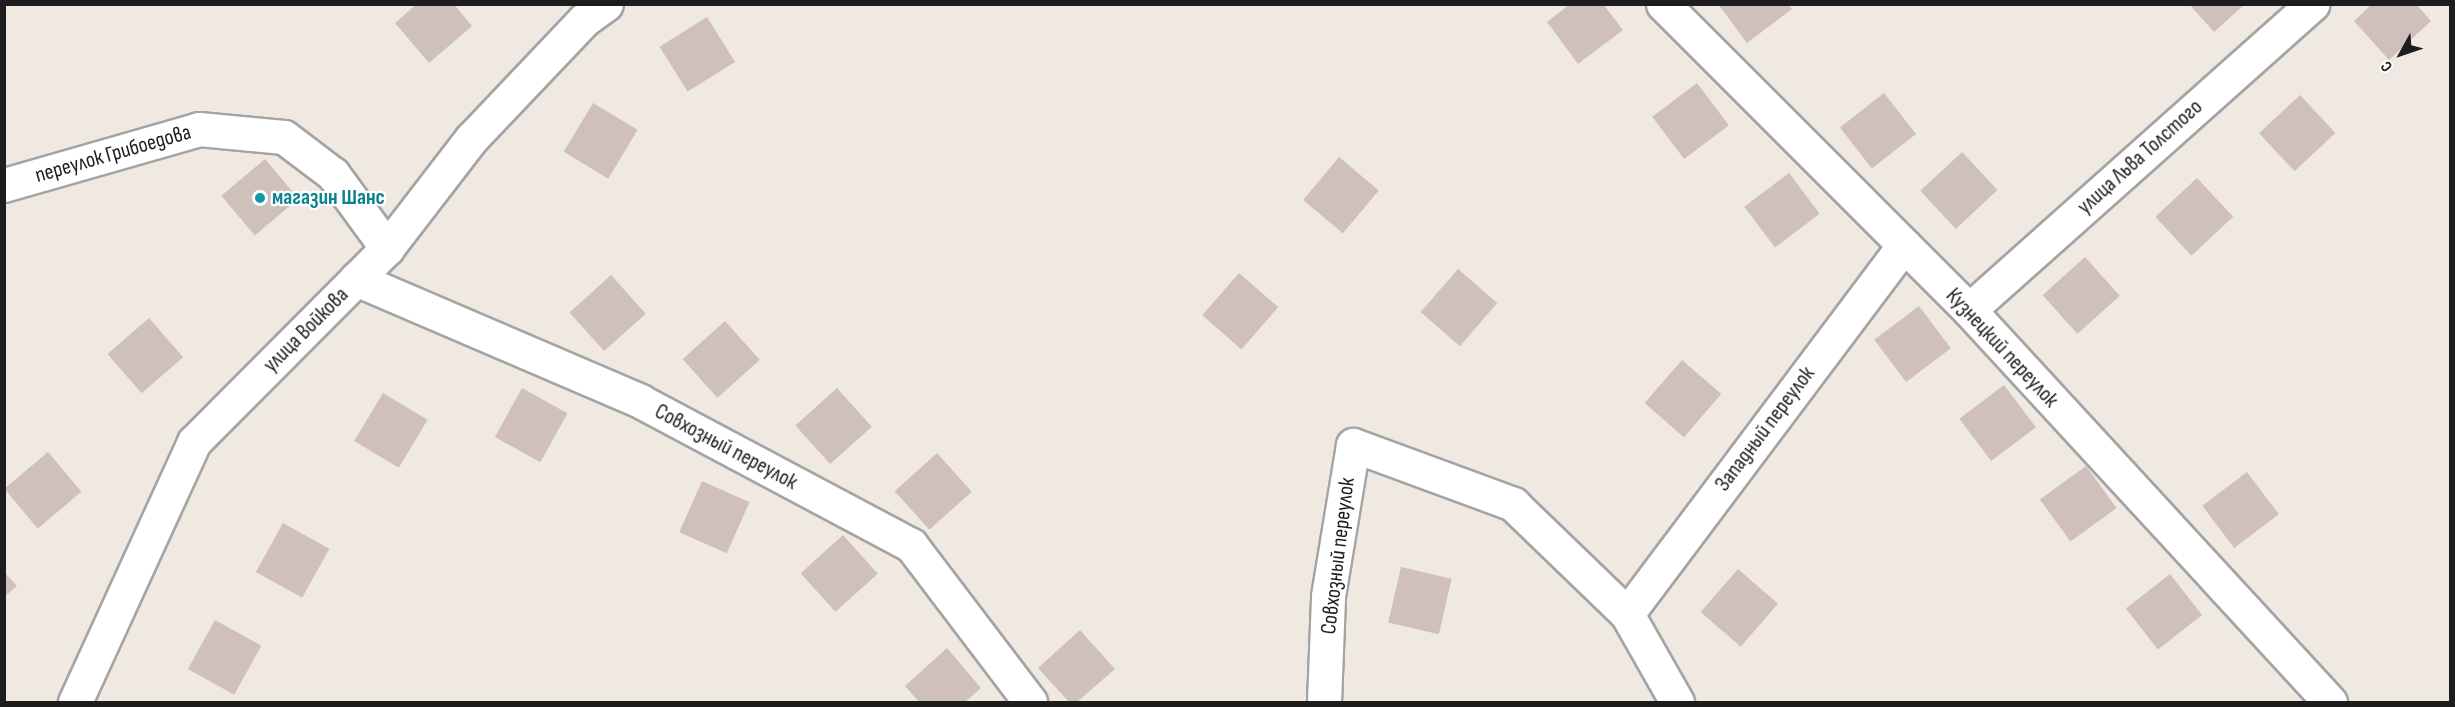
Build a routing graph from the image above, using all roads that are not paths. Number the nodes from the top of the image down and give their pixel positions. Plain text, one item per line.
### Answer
1 (606, 4) edge
2 (1663, 4) edge
3 (2312, 4) edge
4 (4, 185) edge
5 (1904, 245) junction
6 (387, 248) junction
7 (356, 279) junction
8 (1969, 310) junction
9 (1627, 614) junction
10 (76, 702) edge
11 (1030, 702) edge
12 (1324, 702) edge
13 (1677, 702) edge
14 (2330, 702) edge

1 - 6 street, улица Войкова
2 - 5 street, Кузнецкий переулок
3 - 8 street, улица Льва Толстого
4 - 6 street, переулок Грибоедова
5 - 8 street, Кузнецкий переулок
5 - 9 street, Западный переулок
6 - 7 street, улица Войкова
7 - 10 street, улица Войкова
7 - 11 street, Совхозный переулок
8 - 14 street, Кузнецкий переулок
9 - 12 street, Совхозный переулок
9 - 13 street

